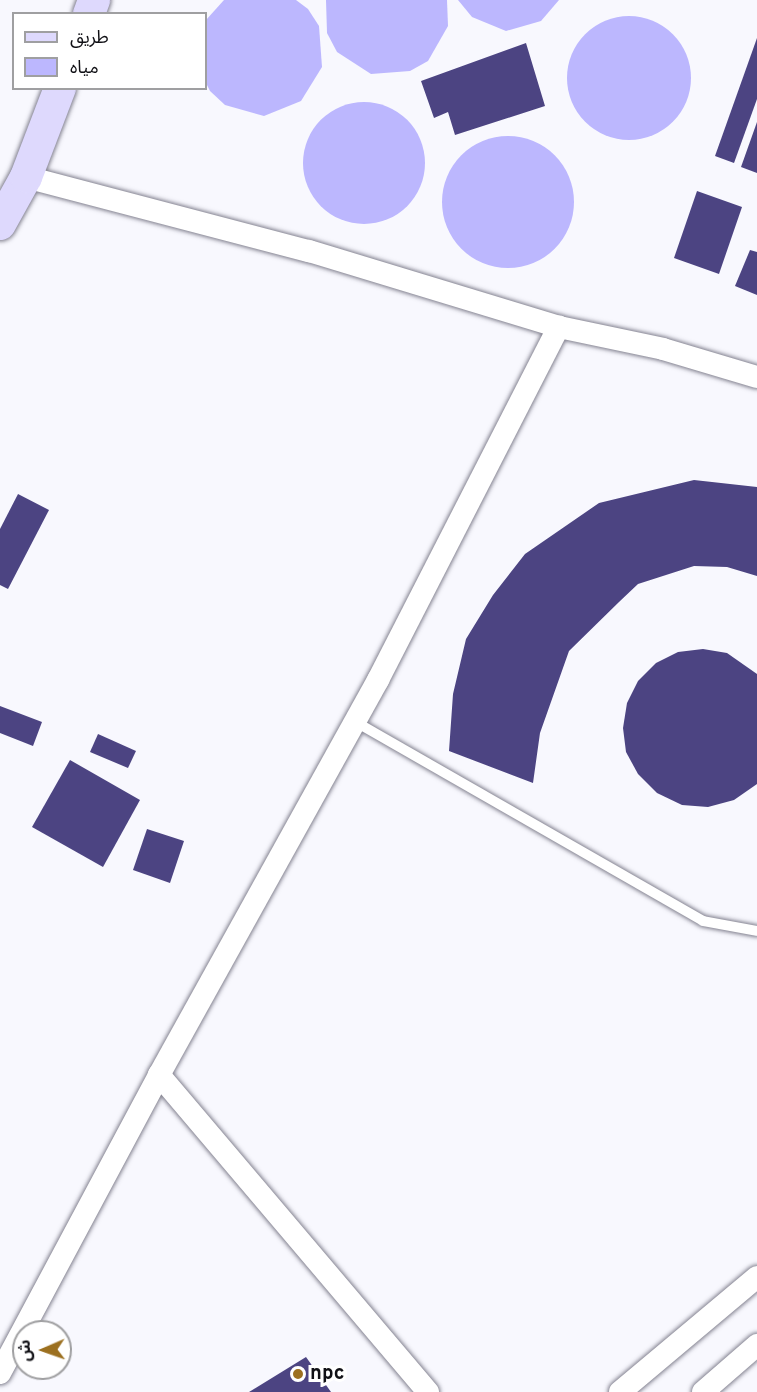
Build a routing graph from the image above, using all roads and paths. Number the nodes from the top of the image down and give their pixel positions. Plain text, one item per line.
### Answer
1 (59, 90) edge
2 (26, 177) junction
3 (0, 224) edge
4 (559, 327) junction
5 (757, 377) edge
6 (354, 721) junction
7 (757, 931) edge
8 (159, 1075) junction
9 (757, 1277) edge
10 (757, 1345) edge
11 (0, 1373) edge
12 (428, 1392) edge
13 (620, 1392) edge
14 (703, 1392) edge

1 - 2 main road
2 - 3 main road
2 - 4 street
4 - 5 street
4 - 6 street
6 - 7 lane
6 - 8 street
8 - 11 street
8 - 12 street
9 - 13 street
10 - 14 street

